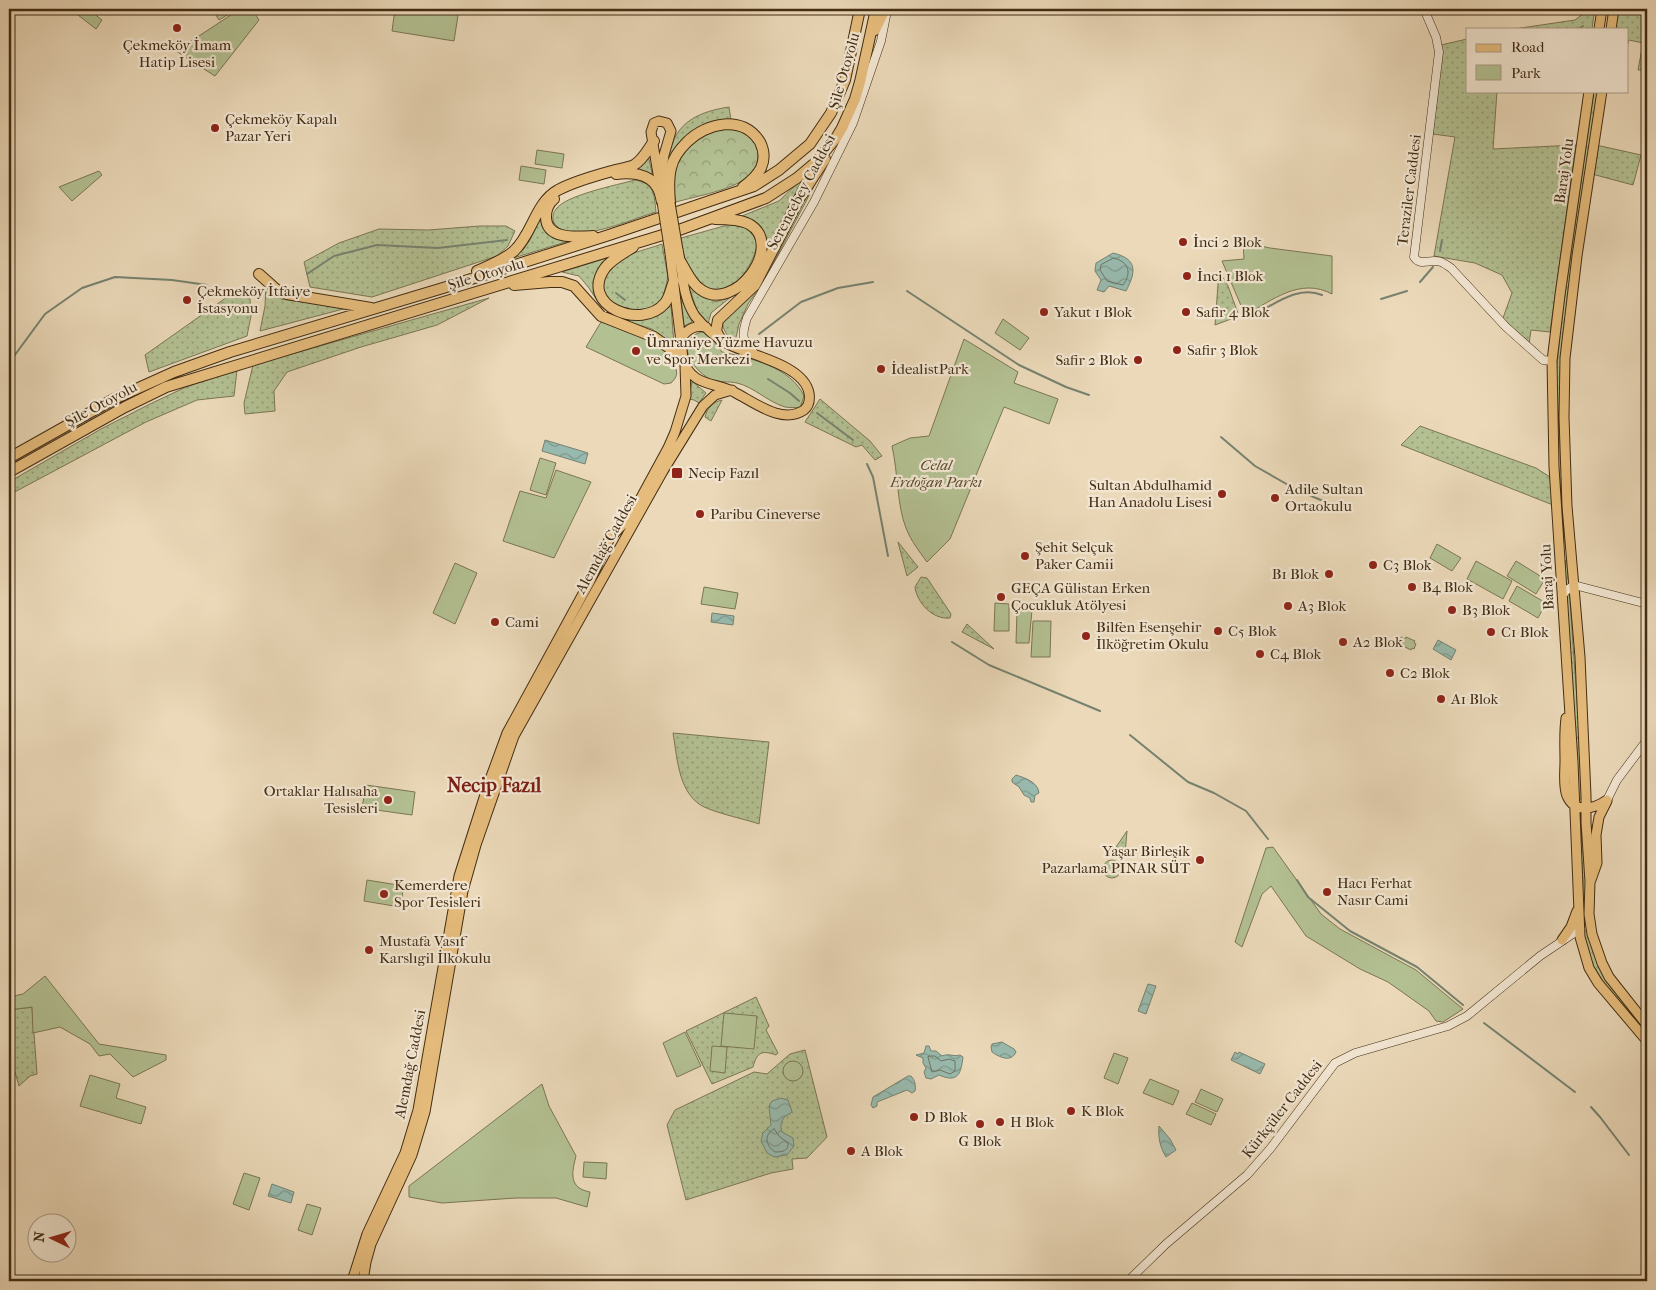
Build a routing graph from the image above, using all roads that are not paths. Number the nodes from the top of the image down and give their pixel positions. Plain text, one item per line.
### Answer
1 (860, 9) edge
2 (876, 9) edge
3 (886, 9) edge
4 (1424, 9) edge
5 (1602, 9) edge
6 (1614, 9) edge
7 (1599, 28) edge
8 (1611, 28) edge
9 (867, 47) junction
10 (1590, 92) edge
11 (1602, 92) edge
12 (669, 138) junction
13 (836, 138) junction
14 (653, 139) junction
15 (731, 195) junction
16 (666, 203) junction
17 (709, 219) junction
18 (609, 235) junction
19 (642, 240) junction
20 (674, 251) junction
21 (680, 261) junction
22 (259, 274) dead end
23 (674, 281) junction
24 (498, 286) junction
25 (443, 288) junction
26 (375, 308) junction
27 (706, 326) junction
28 (681, 338) junction
29 (721, 340) junction
30 (753, 352) junction
31 (1552, 361) junction
32 (684, 362) junction
33 (732, 390) junction
34 (684, 408) junction
35 (698, 413) junction
36 (9, 458) edge
37 (9, 472) edge
38 (1574, 585) junction
39 (1562, 596) junction
40 (1647, 604) edge
41 (516, 723) junction
42 (1647, 740) edge
43 (1607, 800) junction
44 (1574, 804) junction
45 (1586, 809) junction
46 (1586, 822) junction
47 (1575, 827) junction
48 (1596, 835) junction
49 (1590, 882) junction
50 (1578, 903) junction
51 (1589, 914) junction
52 (1580, 928) junction
53 (1562, 940) junction
54 (1647, 1025) edge
55 (1647, 1041) edge
56 (431, 1056) junction
57 (352, 1281) edge
58 (363, 1281) edge
59 (1128, 1281) edge

1 - 15 highway, Şile Otoyolu
2 - 9 highway, Şile Otoyolu
3 - 9 highway
3 - 30 main road, Serencebey Caddesi
4 - 31 main road, Teraziler Caddesi
5 - 7 main road
6 - 8 main road
9 - 13 highway, Şile Otoyolu
10 - 31 main road, Baraj Yolu
11 - 38 main road, Baraj Yolu
12 - 14 main road
12 - 14 main road
12 - 16 main road
13 - 17 highway, Şile Otoyolu
13 - 29 highway
14 - 16 main road
14 - 25 highway
15 - 16 highway
15 - 18 highway, Şile Otoyolu
16 - 18 highway
16 - 20 main road, bridge
17 - 19 highway, Şile Otoyolu
17 - 21 highway
18 - 25 highway, Şile Otoyolu
19 - 23 highway
19 - 24 highway, Şile Otoyolu
20 - 21 main road
20 - 23 main road, Alemdağ Caddesi
21 - 27 main road
22 - 26 highway
23 - 28 main road, Alemdağ Caddesi
24 - 32 highway
24 - 37 highway, Şile Otoyolu
25 - 26 highway, Şile Otoyolu
26 - 36 highway, Şile Otoyolu
27 - 28 main road
27 - 29 main road
28 - 32 main road, Alemdağ Caddesi
29 - 30 main road
30 - 33 main road
31 - 39 main road, Baraj Yolu
32 - 33 main road
32 - 34 main road, Alemdağ Caddesi
33 - 35 main road, Alemdağ Caddesi
34 - 35 main road
34 - 41 main road, Alemdağ Caddesi
35 - 41 main road, Alemdağ Caddesi
38 - 39 main road
38 - 40 main road
38 - 45 main road, Baraj Yolu
39 - 44 main road, Baraj Yolu
41 - 56 main road, Alemdağ Caddesi
42 - 43 main road
43 - 45 main road
43 - 48 main road
44 - 45 main road
44 - 47 main road, Baraj Yolu
45 - 46 main road, Baraj Yolu
46 - 47 main road
46 - 48 main road
46 - 49 main road, Baraj Yolu
47 - 50 main road, Baraj Yolu
48 - 49 main road
49 - 51 main road, Baraj Yolu
50 - 52 main road, Baraj Yolu
50 - 53 main road
51 - 52 main road
51 - 54 main road, Baraj Yolu
52 - 53 main road, Kürkçüler Caddesi
52 - 55 main road, Baraj Yolu
53 - 59 main road, Kürkçüler Caddesi
56 - 57 main road, Alemdağ Caddesi
56 - 58 main road, Alemdağ Caddesi

